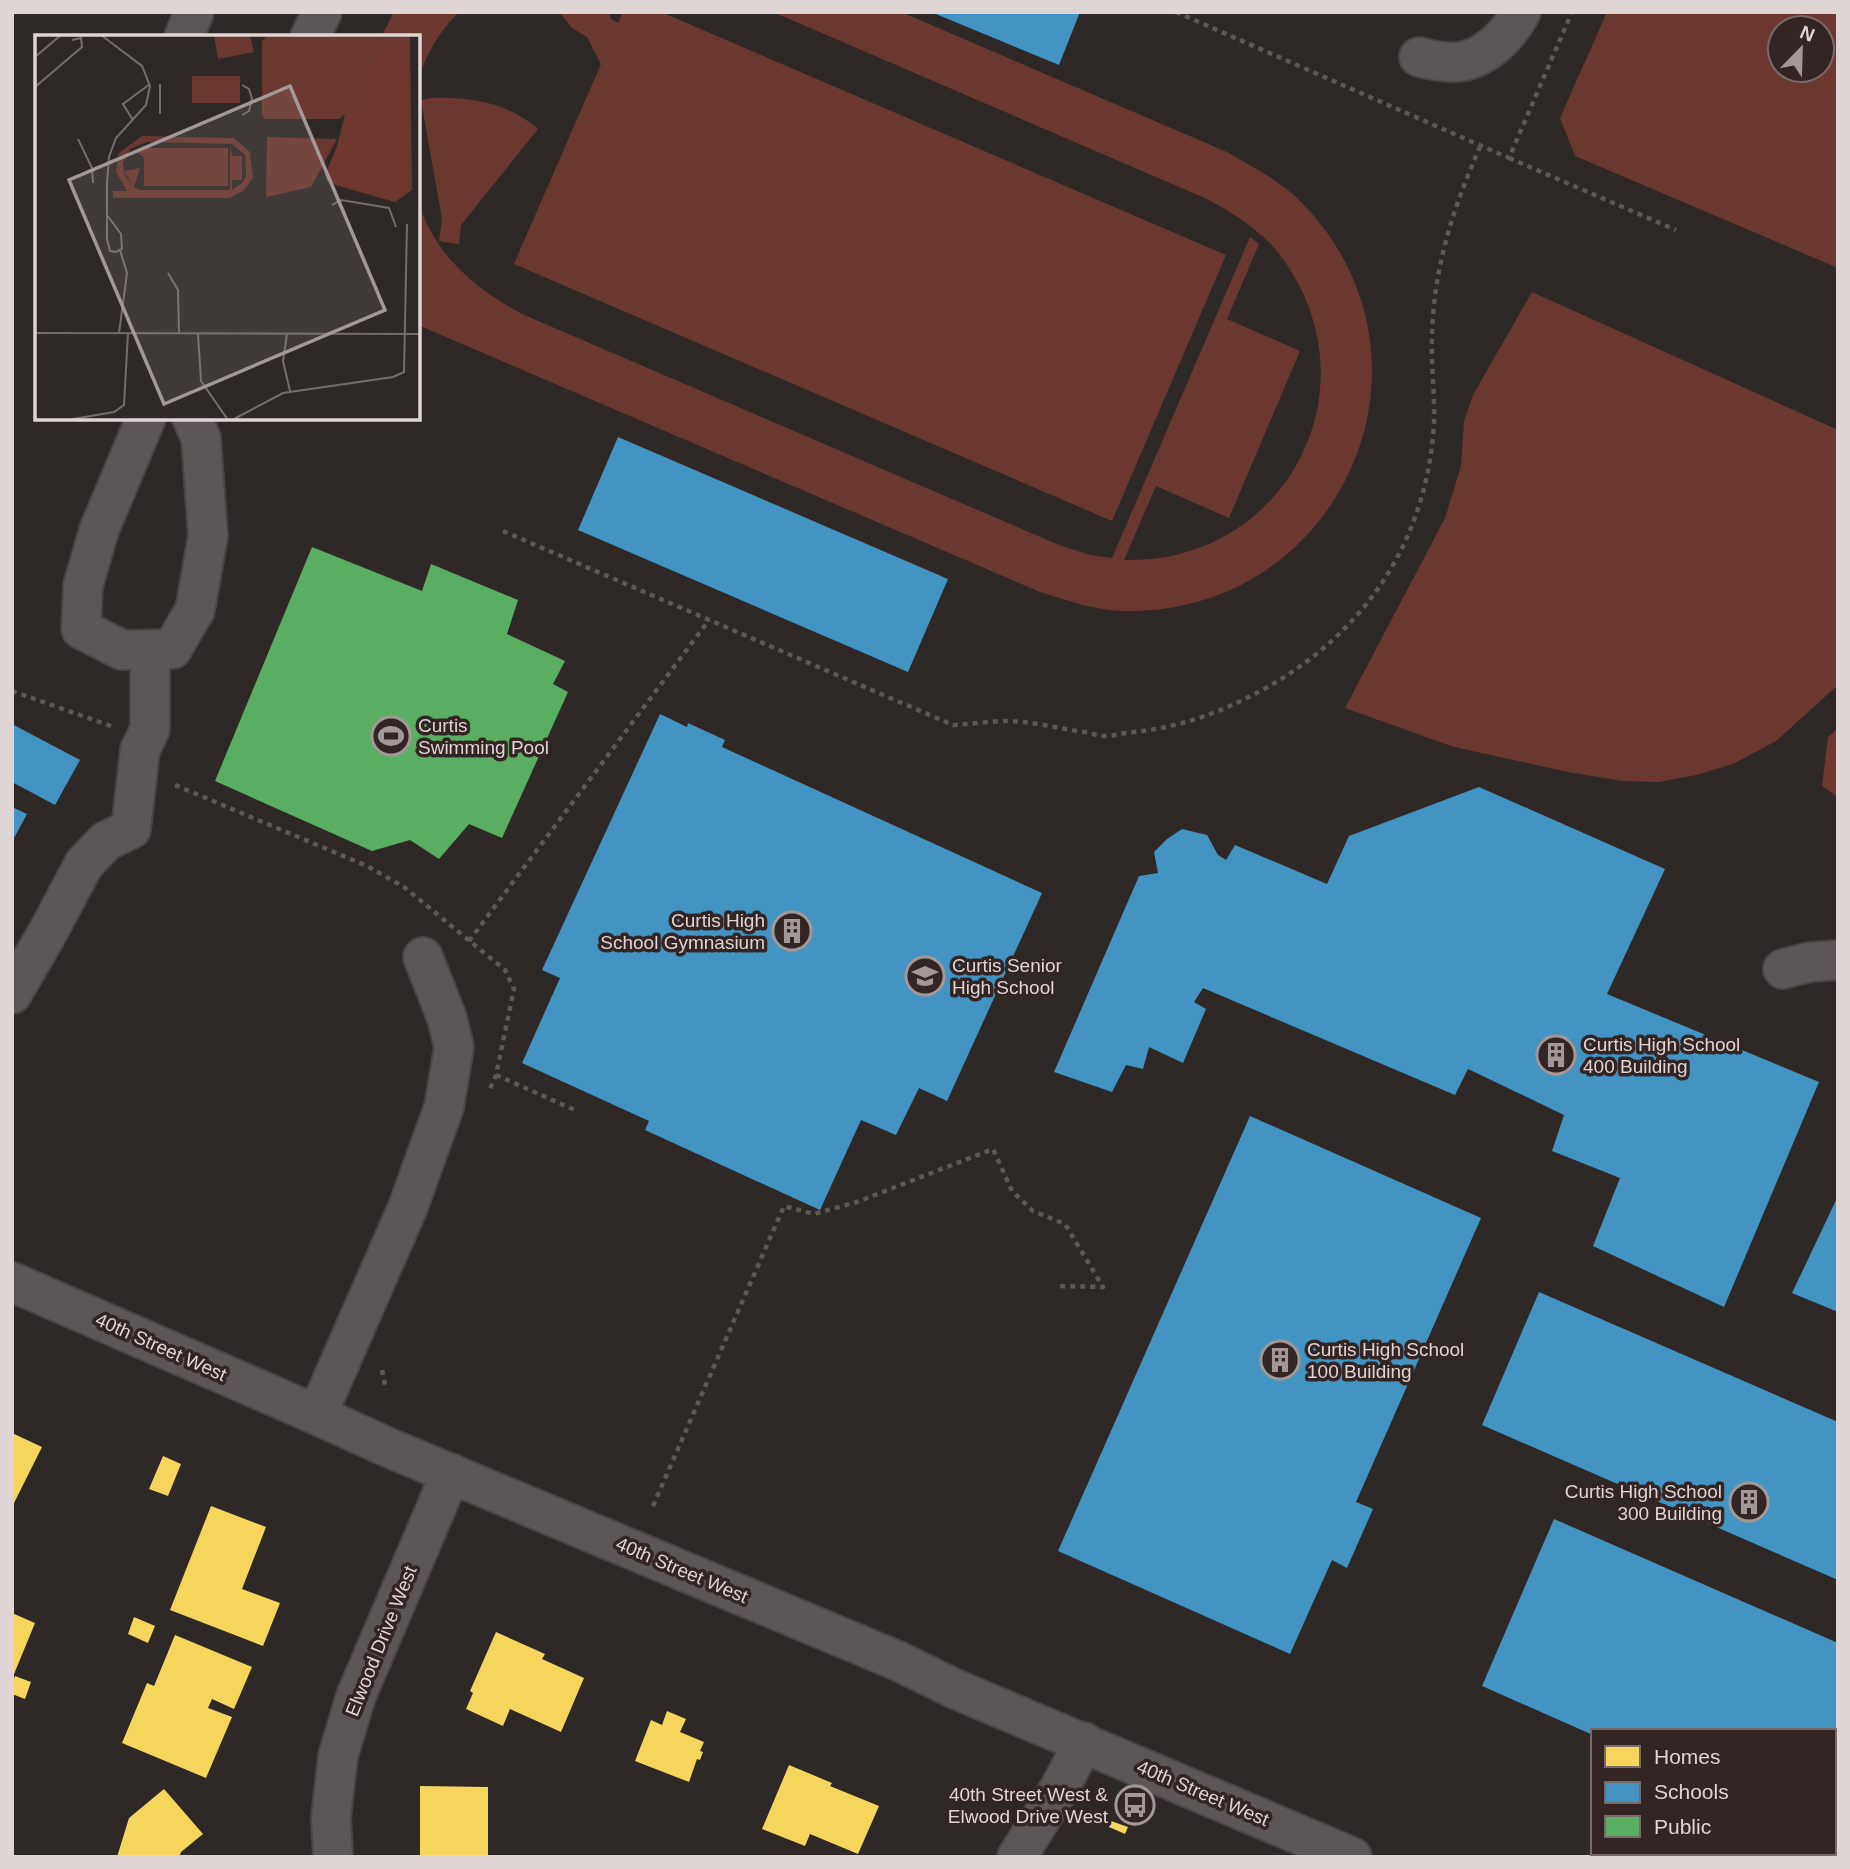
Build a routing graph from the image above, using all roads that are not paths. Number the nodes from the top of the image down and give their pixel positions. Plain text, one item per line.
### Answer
1 (194, 12) edge
2 (321, 12) edge
3 (1521, 12) edge
4 (185, 35) edge
5 (311, 35) edge
6 (1419, 57) dead end
7 (145, 420) edge
8 (193, 420) edge
9 (150, 650) junction
10 (423, 957) dead end
11 (1838, 960) edge
12 (1783, 969) dead end
13 (12, 994) edge
14 (12, 1282) edge
15 (317, 1415) junction
16 (451, 1473) junction
17 (1084, 1742) junction
18 (332, 1857) edge
19 (1017, 1857) edge
20 (1352, 1857) edge

1 - 4 street
2 - 5 street
3 - 6 street
7 - 9 street
8 - 9 street
9 - 13 street
10 - 15 street
11 - 12 street
14 - 15 street, 40th Street West
15 - 16 street, 40th Street West
16 - 17 street, 40th Street West
16 - 18 street, Elwood Drive West
17 - 19 street
17 - 20 street, 40th Street West

